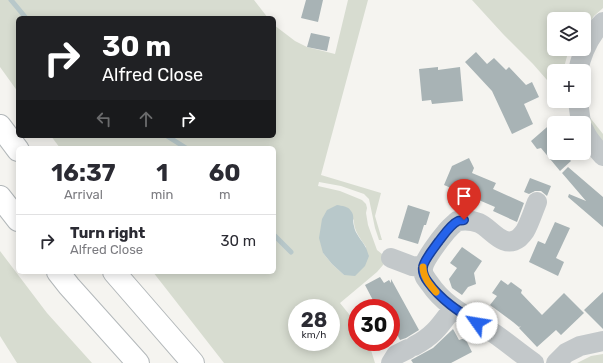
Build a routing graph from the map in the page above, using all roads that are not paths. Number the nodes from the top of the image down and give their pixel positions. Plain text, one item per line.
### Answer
1 (603, 22) edge
2 (580, 64) edge
3 (0, 126) edge
4 (591, 141) edge
5 (16, 147) edge
6 (603, 156) edge
7 (0, 197) edge
8 (537, 202) dead end
9 (16, 217) edge
10 (390, 258) dead end
11 (423, 267) junction
12 (60, 274) edge
13 (116, 274) edge
14 (453, 308) junction
15 (603, 341) edge
16 (138, 363) edge
17 (193, 363) edge
18 (391, 363) edge
19 (534, 363) edge
20 (556, 363) edge

1 - 2 street
3 - 5 highway
4 - 6 street
7 - 9 highway
8 - 11 street
10 - 11 street
11 - 14 street
12 - 16 highway
13 - 17 highway
14 - 18 street
14 - 19 street
15 - 20 street

